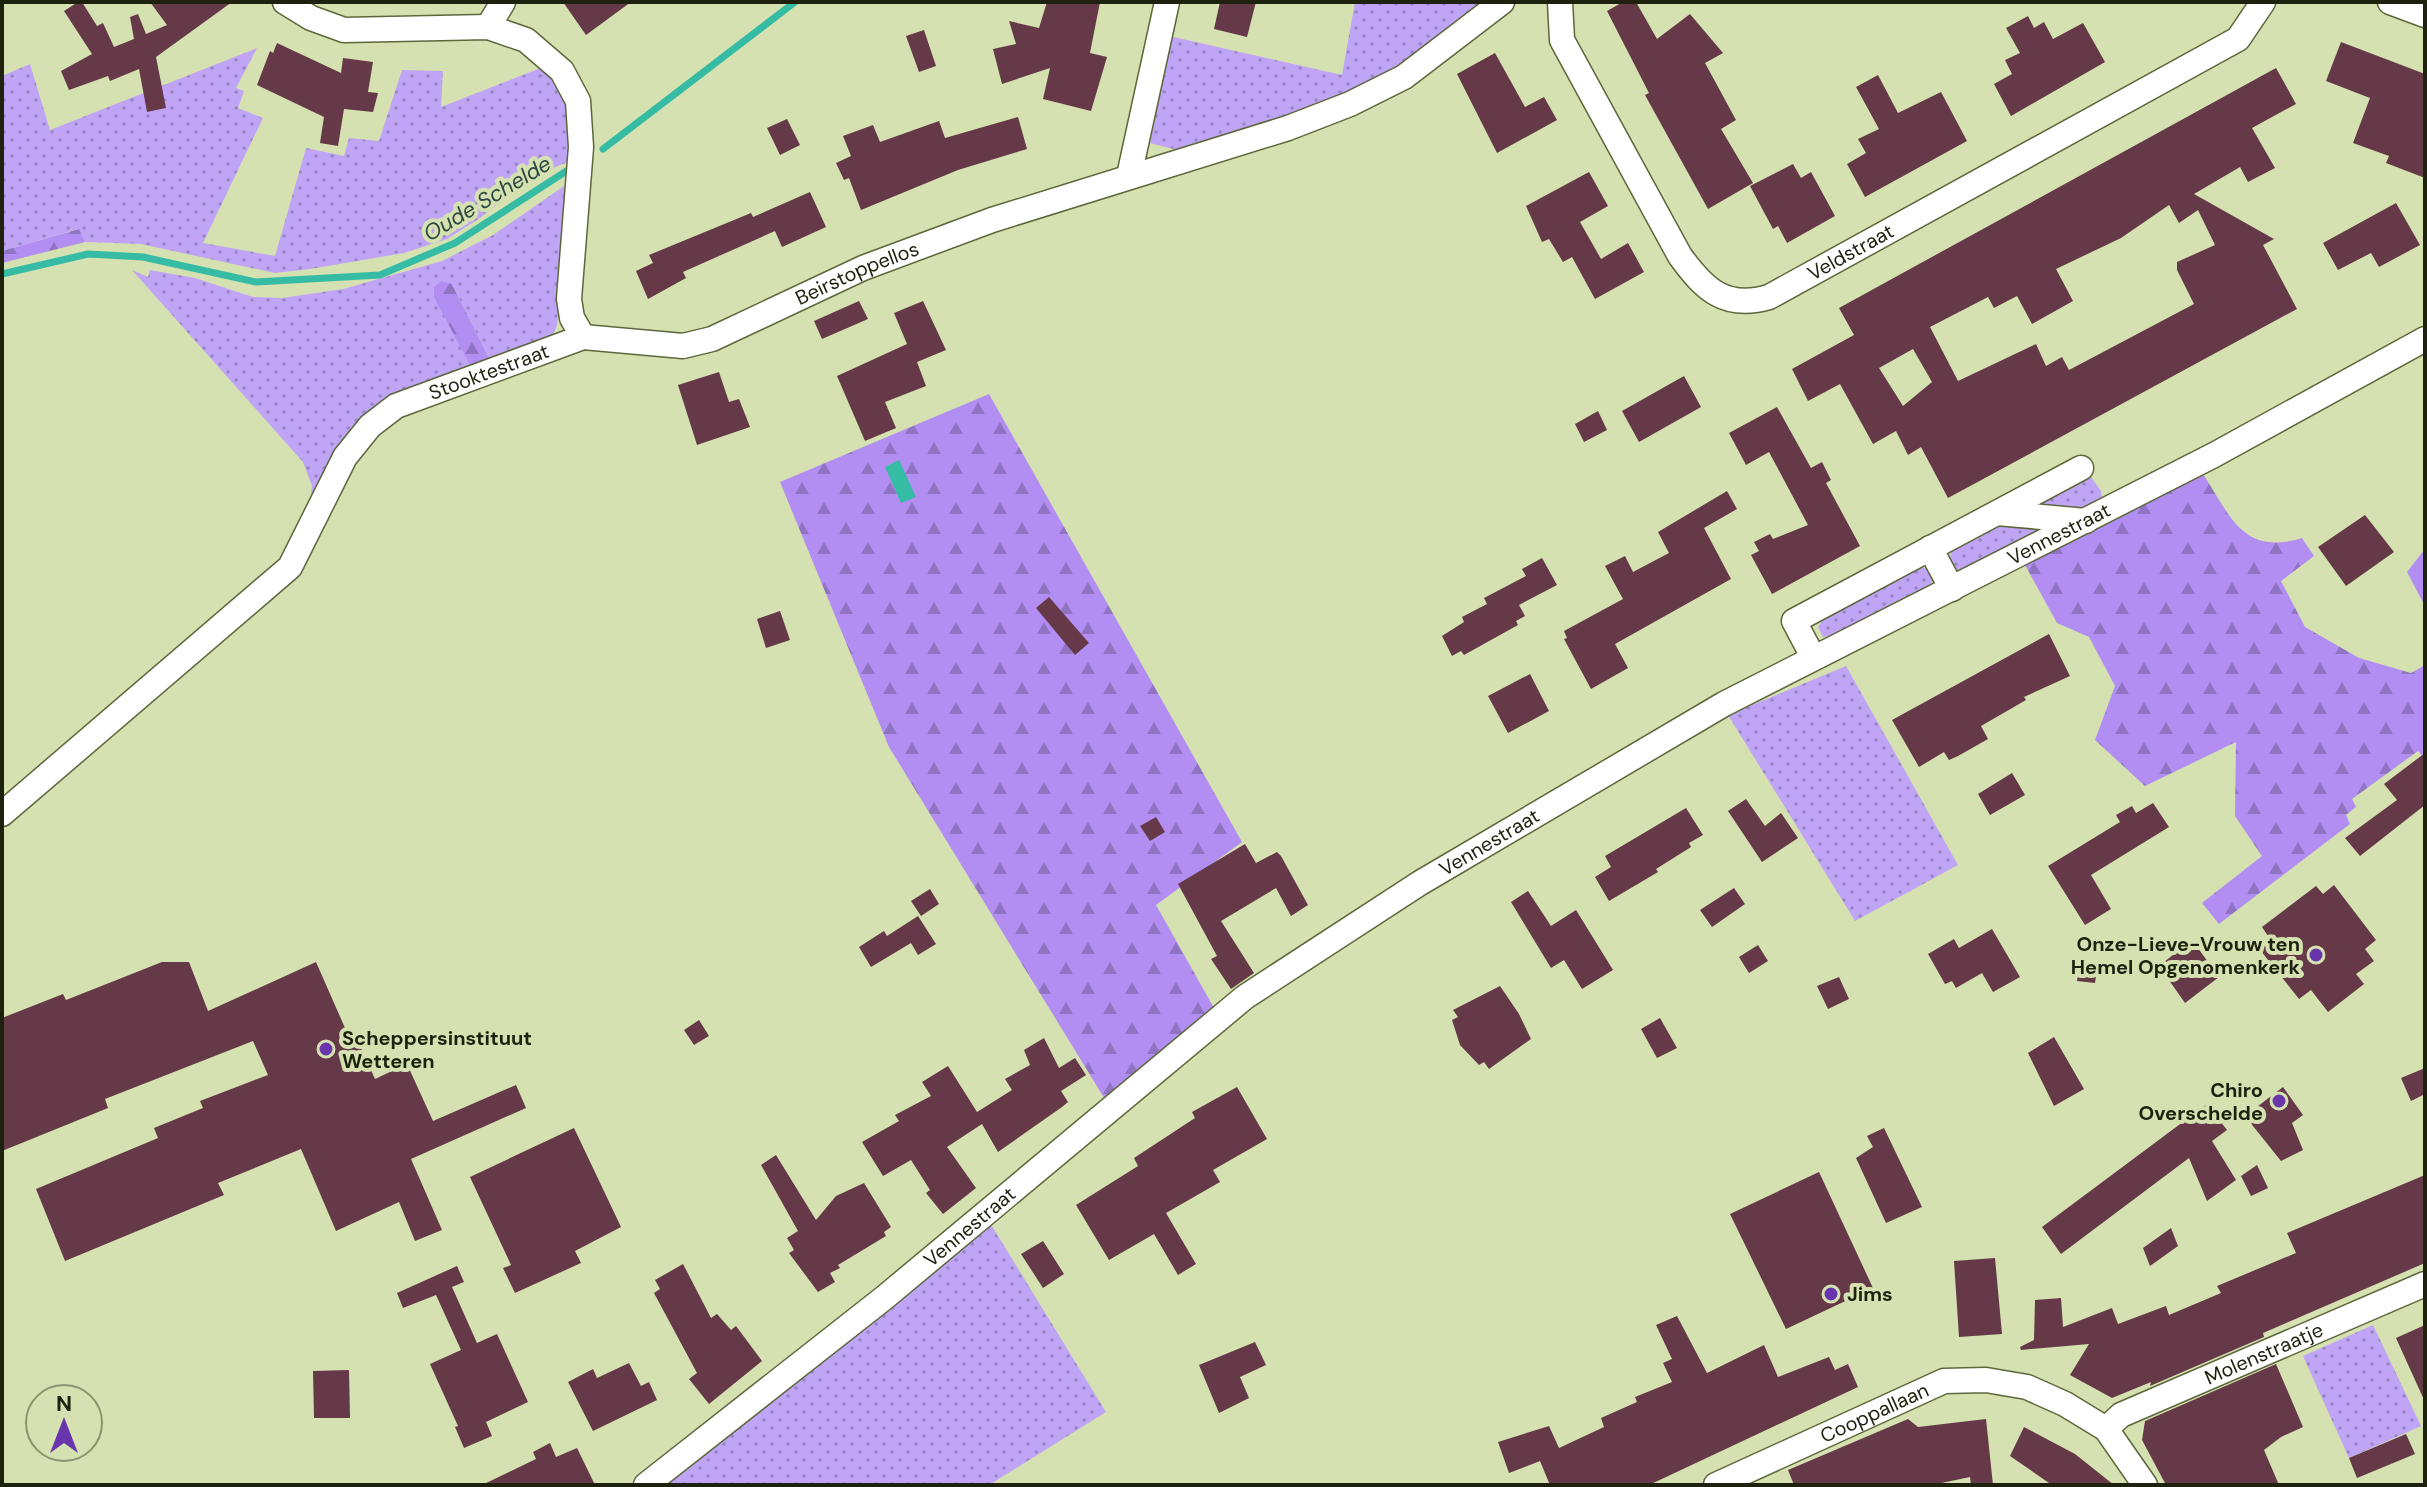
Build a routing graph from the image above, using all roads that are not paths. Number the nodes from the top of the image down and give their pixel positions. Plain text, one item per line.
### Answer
1 (285, 2) edge
2 (503, 2) edge
3 (1167, 2) edge
4 (1502, 2) edge
5 (1560, 2) edge
6 (2263, 2) edge
7 (2390, 2) edge
8 (2425, 15) edge
9 (488, 27) junction
10 (1129, 176) junction
11 (583, 337) junction
12 (2425, 339) edge
13 (2081, 468) dead end
14 (1997, 513) junction
15 (2088, 521) junction
16 (1930, 548) junction
17 (1952, 589) junction
18 (1813, 657) junction
19 (2, 814) edge
20 (2425, 1284) edge
21 (2106, 1429) junction
22 (646, 1485) edge
23 (1716, 1485) edge
24 (2145, 1485) edge

1 - 9 street
2 - 9 street
3 - 10 street
4 - 10 street, Beirstoppellos
5 - 6 street, Veldstraat
7 - 8 street
9 - 11 street
10 - 11 street, Beirstoppellos
11 - 19 street, Stooktestraat
12 - 15 street, Vennestraat
13 - 14 street
14 - 15 street
14 - 16 street
15 - 17 street, Vennestraat
16 - 17 street
16 - 18 street
17 - 18 street, Vennestraat
18 - 22 street, Vennestraat
20 - 21 street, Molenstraatje
21 - 23 street, Cooppallaan
21 - 24 street, Cooppallaan

